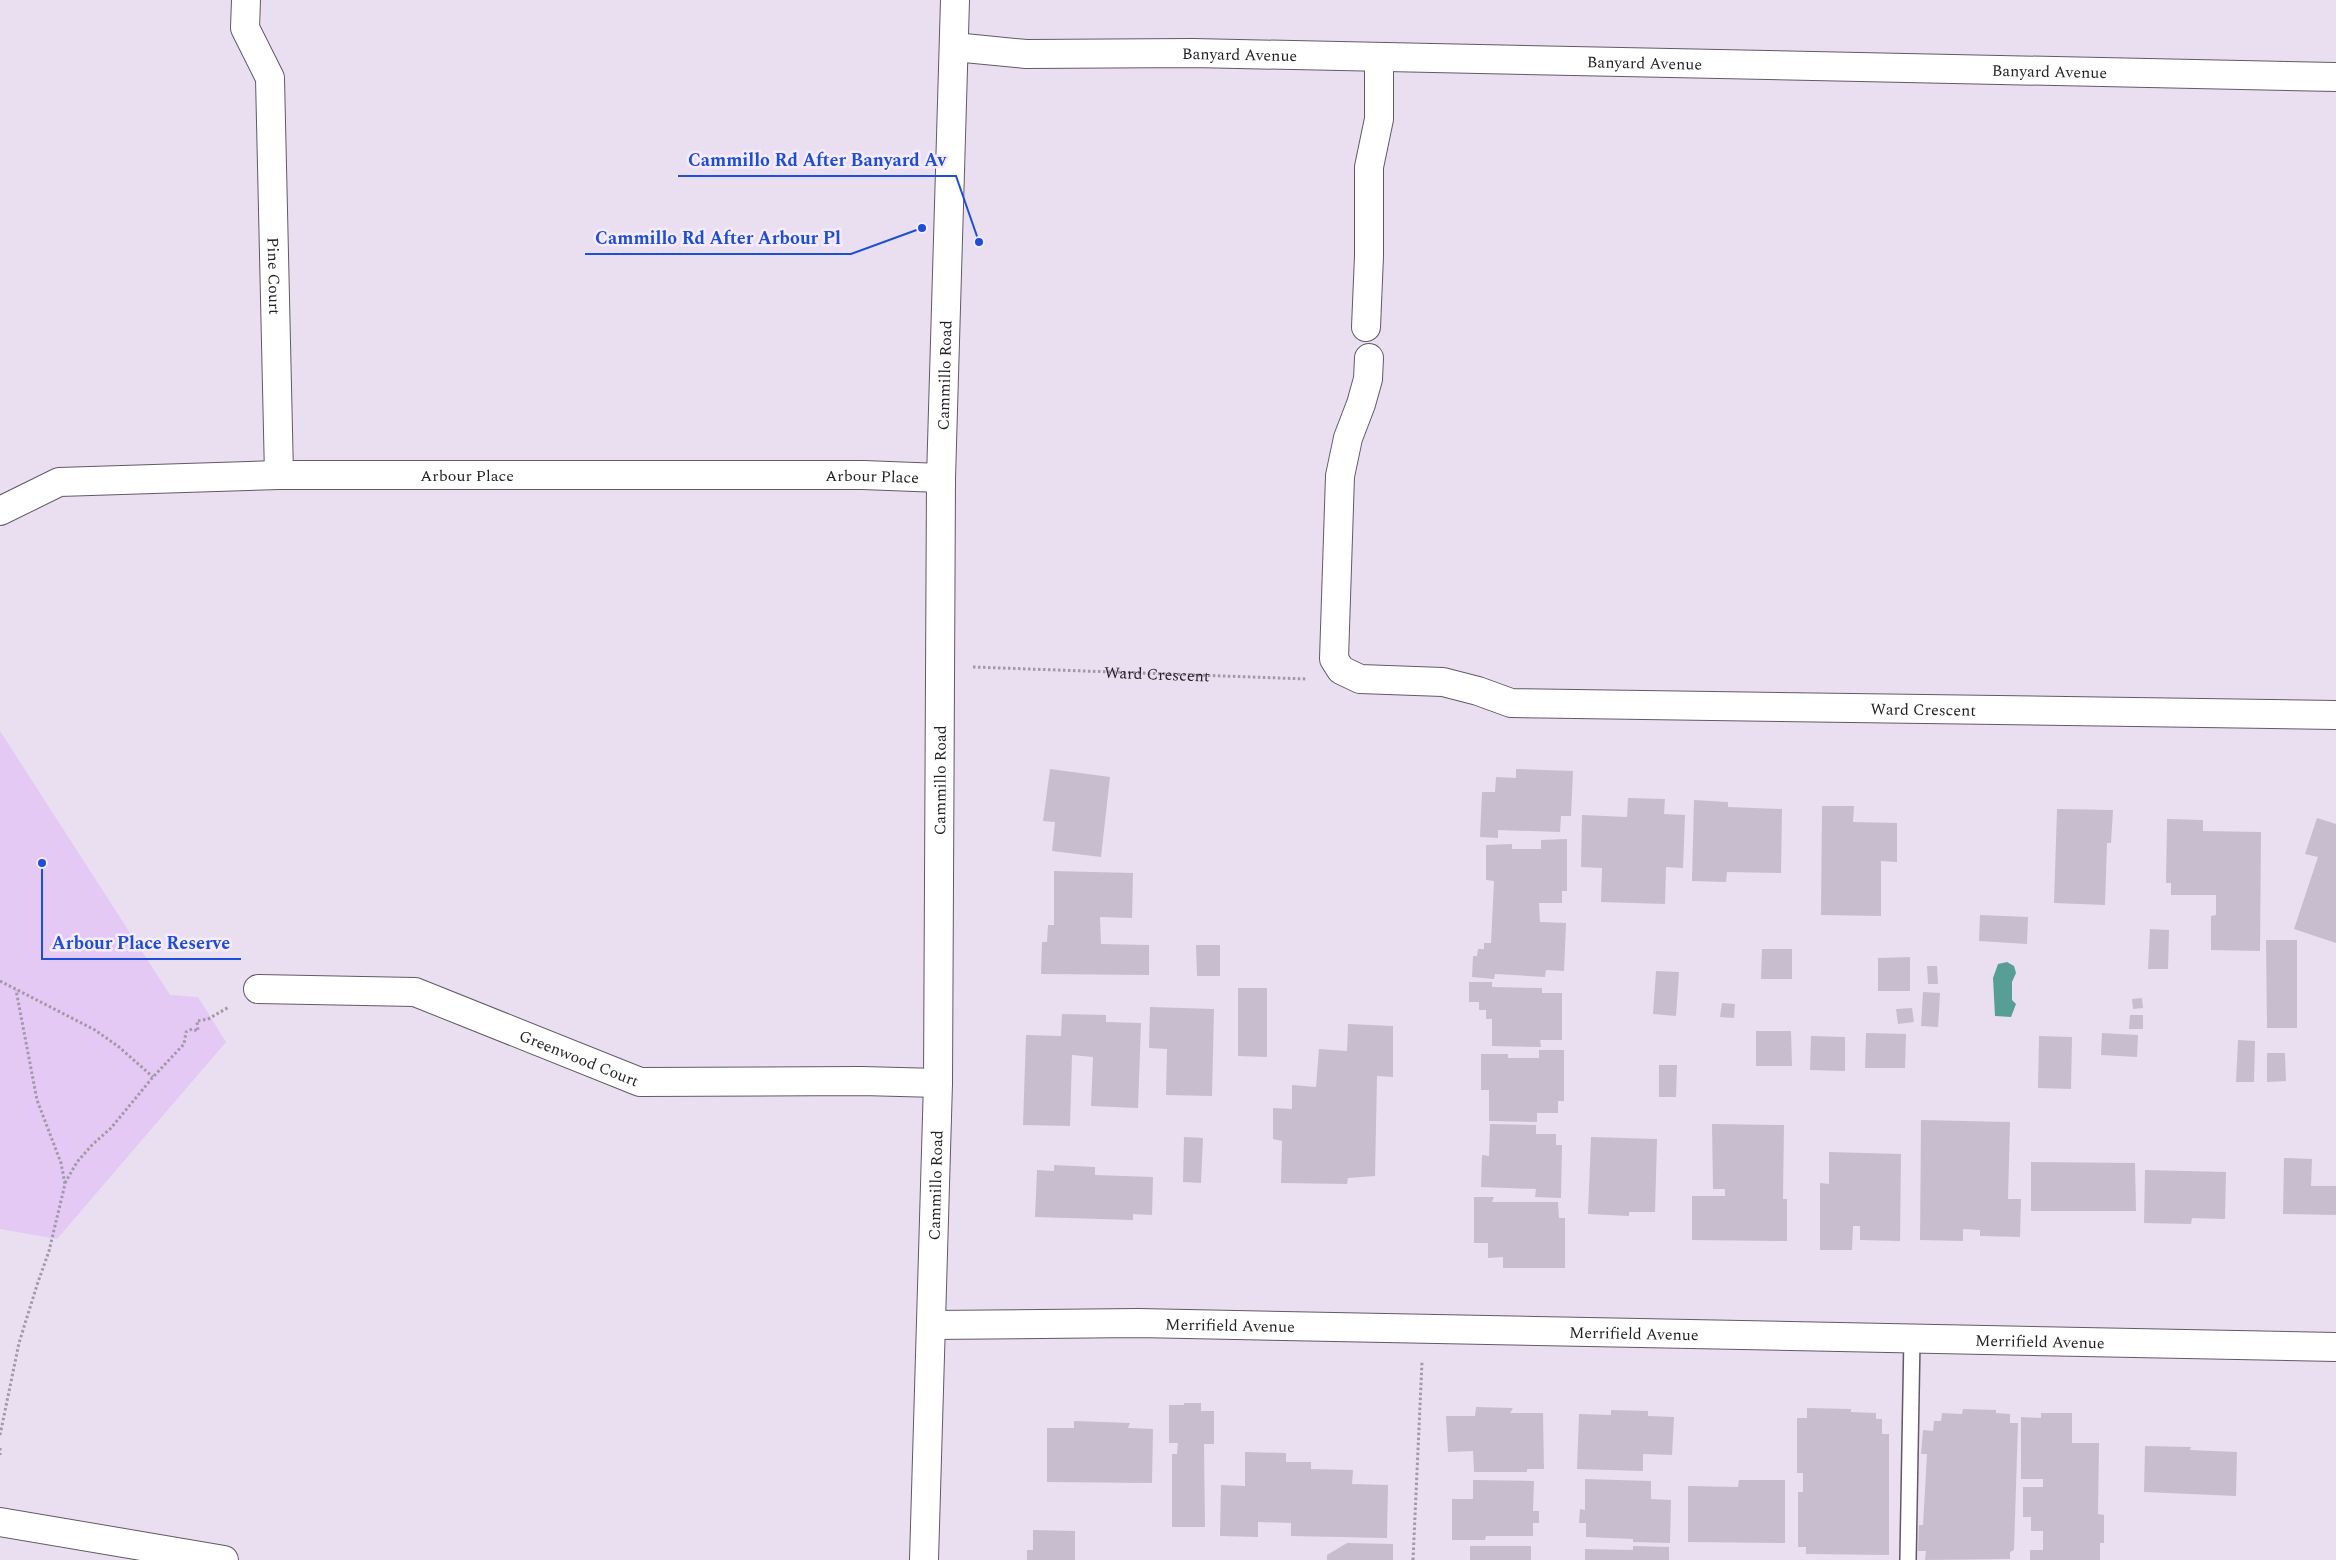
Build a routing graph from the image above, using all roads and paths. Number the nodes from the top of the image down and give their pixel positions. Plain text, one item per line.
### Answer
1 (246, 0) edge
2 (955, 0) edge
3 (954, 47) junction
4 (1379, 57) junction
5 (2336, 76) edge
6 (1366, 326) dead end
7 (1369, 358) dead end
8 (279, 475) junction
9 (942, 478) junction
10 (0, 511) edge
11 (970, 666) dead end
12 (1341, 670) junction
13 (2336, 715) edge
14 (0, 981) edge
15 (258, 989) joint
16 (16, 990) junction
17 (153, 1077) junction
18 (938, 1083) junction
19 (65, 1184) junction
20 (932, 1325) junction
21 (1424, 1328) junction
22 (1912, 1338) junction
23 (2336, 1346) edge
24 (0, 1435) edge
25 (0, 1448) edge
26 (0, 1455) edge
27 (0, 1522) edge
28 (224, 1560) edge
29 (924, 1560) edge
30 (1413, 1560) edge
31 (1908, 1560) edge

1 - 8 street, Pine Court
2 - 3 street, Cammillo Road
3 - 4 street, Banyard Avenue
3 - 9 street, Cammillo Road
4 - 5 street, Banyard Avenue
4 - 6 street
7 - 12 street
8 - 9 street, Arbour Place
8 - 10 street, Arbour Place
9 - 18 street, Cammillo Road
11 - 12 path, Ward Crescent
12 - 13 street, Ward Crescent
14 - 16 path
15 - 17 path
15 - 18 street, Greenwood Court
16 - 17 path
16 - 19 path
17 - 19 path
18 - 20 street, Cammillo Road
19 - 24 path
20 - 21 street, Merrifield Avenue
20 - 29 street, Cammillo Road
21 - 22 street, Merrifield Avenue
21 - 30 path
22 - 23 street, Merrifield Avenue
22 - 31 lane
25 - 26 path
27 - 28 street

